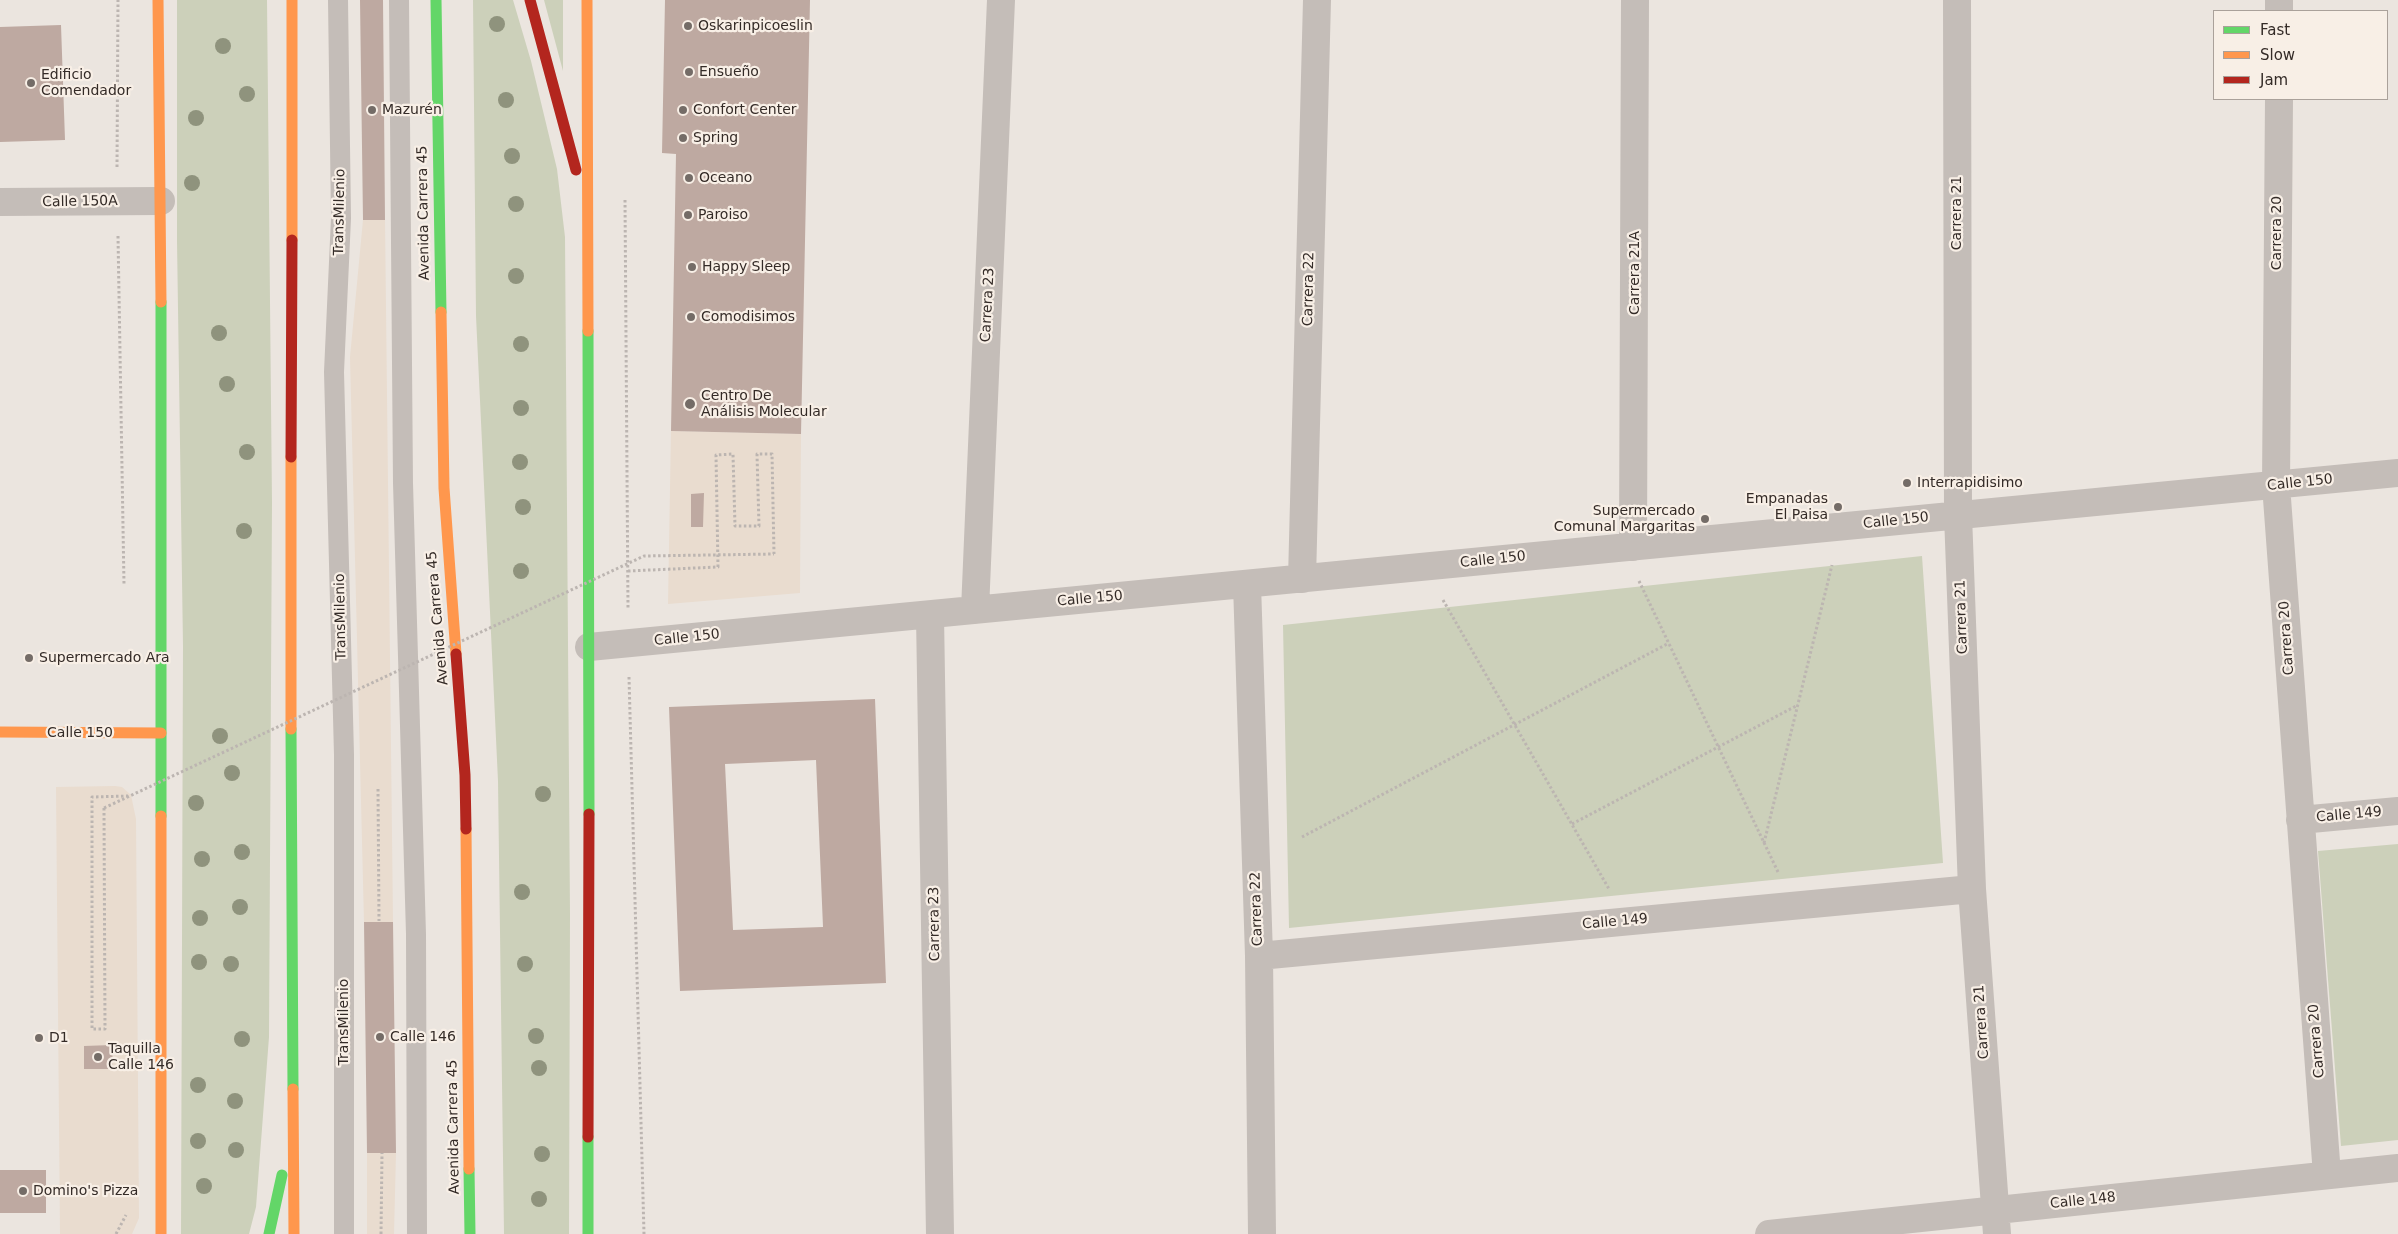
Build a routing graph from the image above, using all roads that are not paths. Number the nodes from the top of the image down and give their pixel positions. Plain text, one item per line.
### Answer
1 (158, 0) edge
2 (292, 0) edge
3 (338, 0) edge
4 (399, 0) edge
5 (436, 0) edge
6 (530, 0) edge
7 (586, 0) edge
8 (1001, 0) edge
9 (1317, 0) edge
10 (1635, 0) edge
11 (1957, 0) edge
12 (2279, 100) edge
13 (161, 201) junction
14 (0, 202) edge
15 (588, 228) junction
16 (2398, 473) edge
17 (2276, 485) junction
18 (1958, 515) junction
19 (1633, 547) junction
20 (1302, 579) junction
21 (1247, 584) junction
22 (974, 610) junction
23 (930, 615) junction
24 (588, 647) junction
25 (0, 732) edge
26 (161, 733) junction
27 (2398, 811) edge
28 (2300, 820) junction
29 (1972, 888) junction
30 (1259, 956) junction
31 (292, 1125) junction
32 (2398, 1168) edge
33 (2327, 1175) junction
34 (1996, 1222) edge
35 (161, 1234) edge
36 (270, 1234) edge
37 (294, 1234) edge
38 (344, 1234) edge
39 (417, 1234) edge
40 (470, 1234) edge
41 (588, 1234) edge
42 (940, 1234) edge
43 (1262, 1234) edge
44 (1769, 1234) edge

1 - 13 main road
2 - 31 main road
3 - 38 lane, TransMilenio
4 - 39 lane
5 - 40 main road, Avenida Carrera 45
6 - 15 main road
7 - 15 main road
8 - 22 street, Carrera 23
9 - 20 street, Carrera 22
10 - 19 street, Carrera 21A
11 - 18 street, Carrera 21
12 - 17 street, Carrera 20
13 - 14 street, Calle 150A
13 - 26 main road
15 - 24 main road
16 - 17 street, Calle 150
17 - 18 street, Calle 150
17 - 28 street, Carrera 20
18 - 19 street, Calle 150
18 - 29 street, Carrera 21
19 - 20 street, Calle 150
20 - 21 street, Calle 150
21 - 22 street, Calle 150
21 - 30 street, Carrera 22
22 - 23 street, Calle 150
23 - 24 street, Calle 150
23 - 42 street, Carrera 23
24 - 41 main road
25 - 26 main road, Calle 150
26 - 35 main road
27 - 28 street, Calle 149
28 - 33 street, Carrera 20
29 - 30 street, Calle 149
29 - 34 street, Carrera 21
30 - 43 street, Carrera 22
31 - 36 main road
31 - 37 main road
32 - 33 street, Calle 148
33 - 34 street, Calle 148
34 - 44 street, Calle 148

